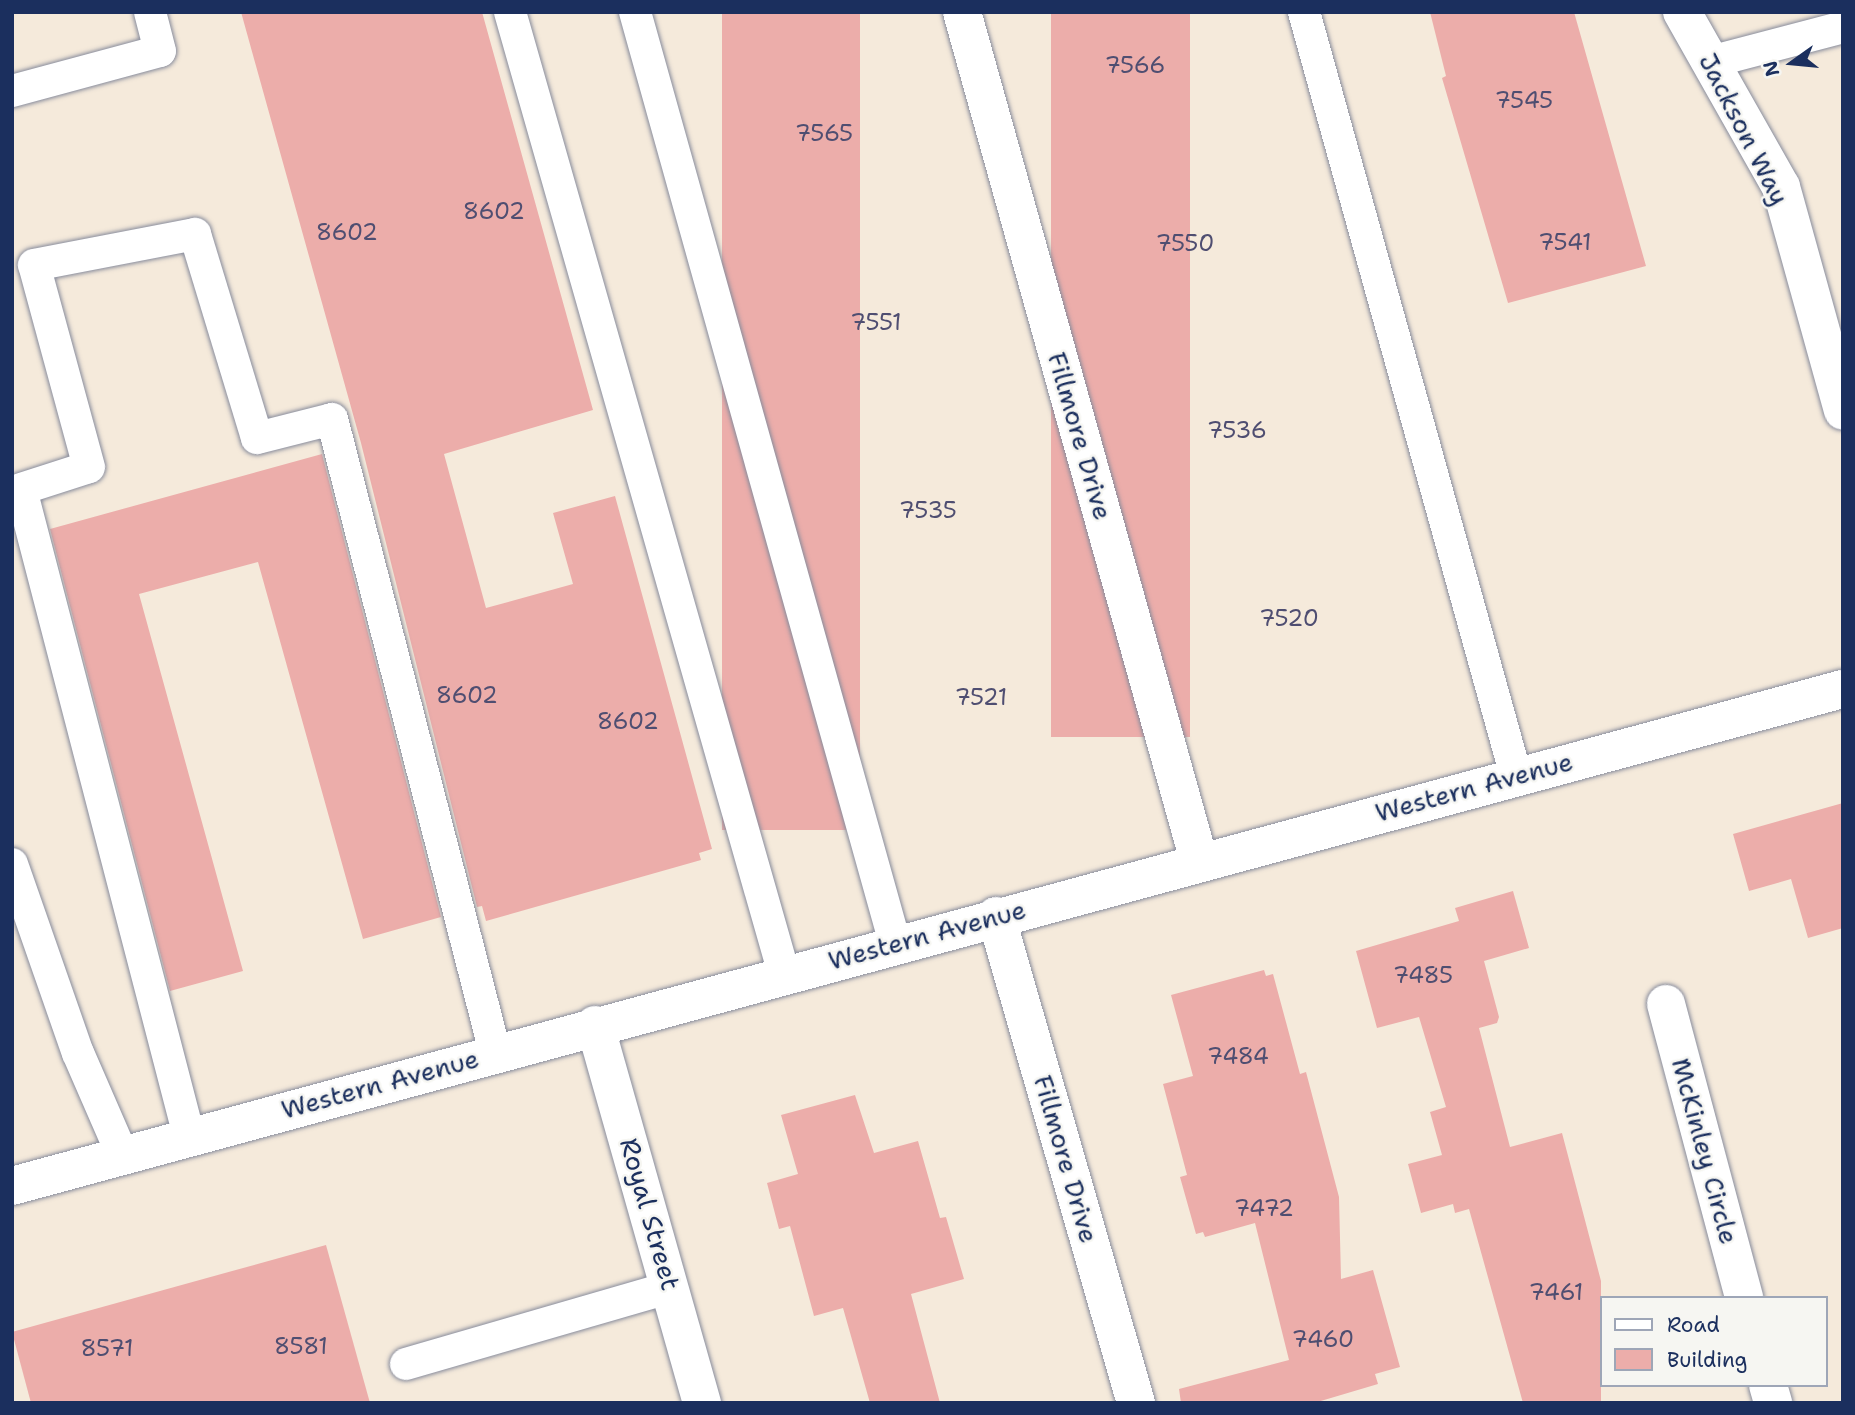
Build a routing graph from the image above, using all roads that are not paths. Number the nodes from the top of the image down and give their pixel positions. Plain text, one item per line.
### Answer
1 (150, 12) edge
2 (510, 12) edge
3 (635, 12) edge
4 (961, 12) edge
5 (1304, 12) edge
6 (1682, 12) edge
7 (1843, 27) edge
8 (1710, 62) junction
9 (12, 91) edge
10 (1843, 411) edge
11 (1843, 689) edge
12 (1516, 776) junction
13 (1199, 861) junction
14 (12, 863) edge
15 (996, 916) junction
16 (895, 943) junction
17 (784, 974) junction
18 (1666, 1004) dead end
19 (595, 1025) junction
20 (495, 1052) junction
21 (189, 1136) junction
22 (122, 1154) junction
23 (12, 1185) edge
24 (671, 1287) junction
25 (1743, 1296) edge
26 (406, 1364) dead end
27 (702, 1403) edge
28 (1136, 1403) edge

1 - 9 lane
2 - 17 lane
3 - 16 lane
4 - 13 street, Fillmore Drive
5 - 12 lane
6 - 8 street, Jackson Way
7 - 8 lane
8 - 10 street, Jackson Way
11 - 12 street, Western Avenue
12 - 13 street, Western Avenue
13 - 15 street, Western Avenue
14 - 22 lane
15 - 16 street, Western Avenue
15 - 28 street, Fillmore Drive
16 - 17 street, Western Avenue
17 - 19 street, Western Avenue
18 - 25 street, McKinley Circle
19 - 20 street, Western Avenue
19 - 24 street, Royal Street
20 - 21 street, Western Avenue
20 - 21 lane
21 - 22 street, Western Avenue
22 - 23 street, Western Avenue
24 - 26 lane
24 - 27 street, Royal Street

